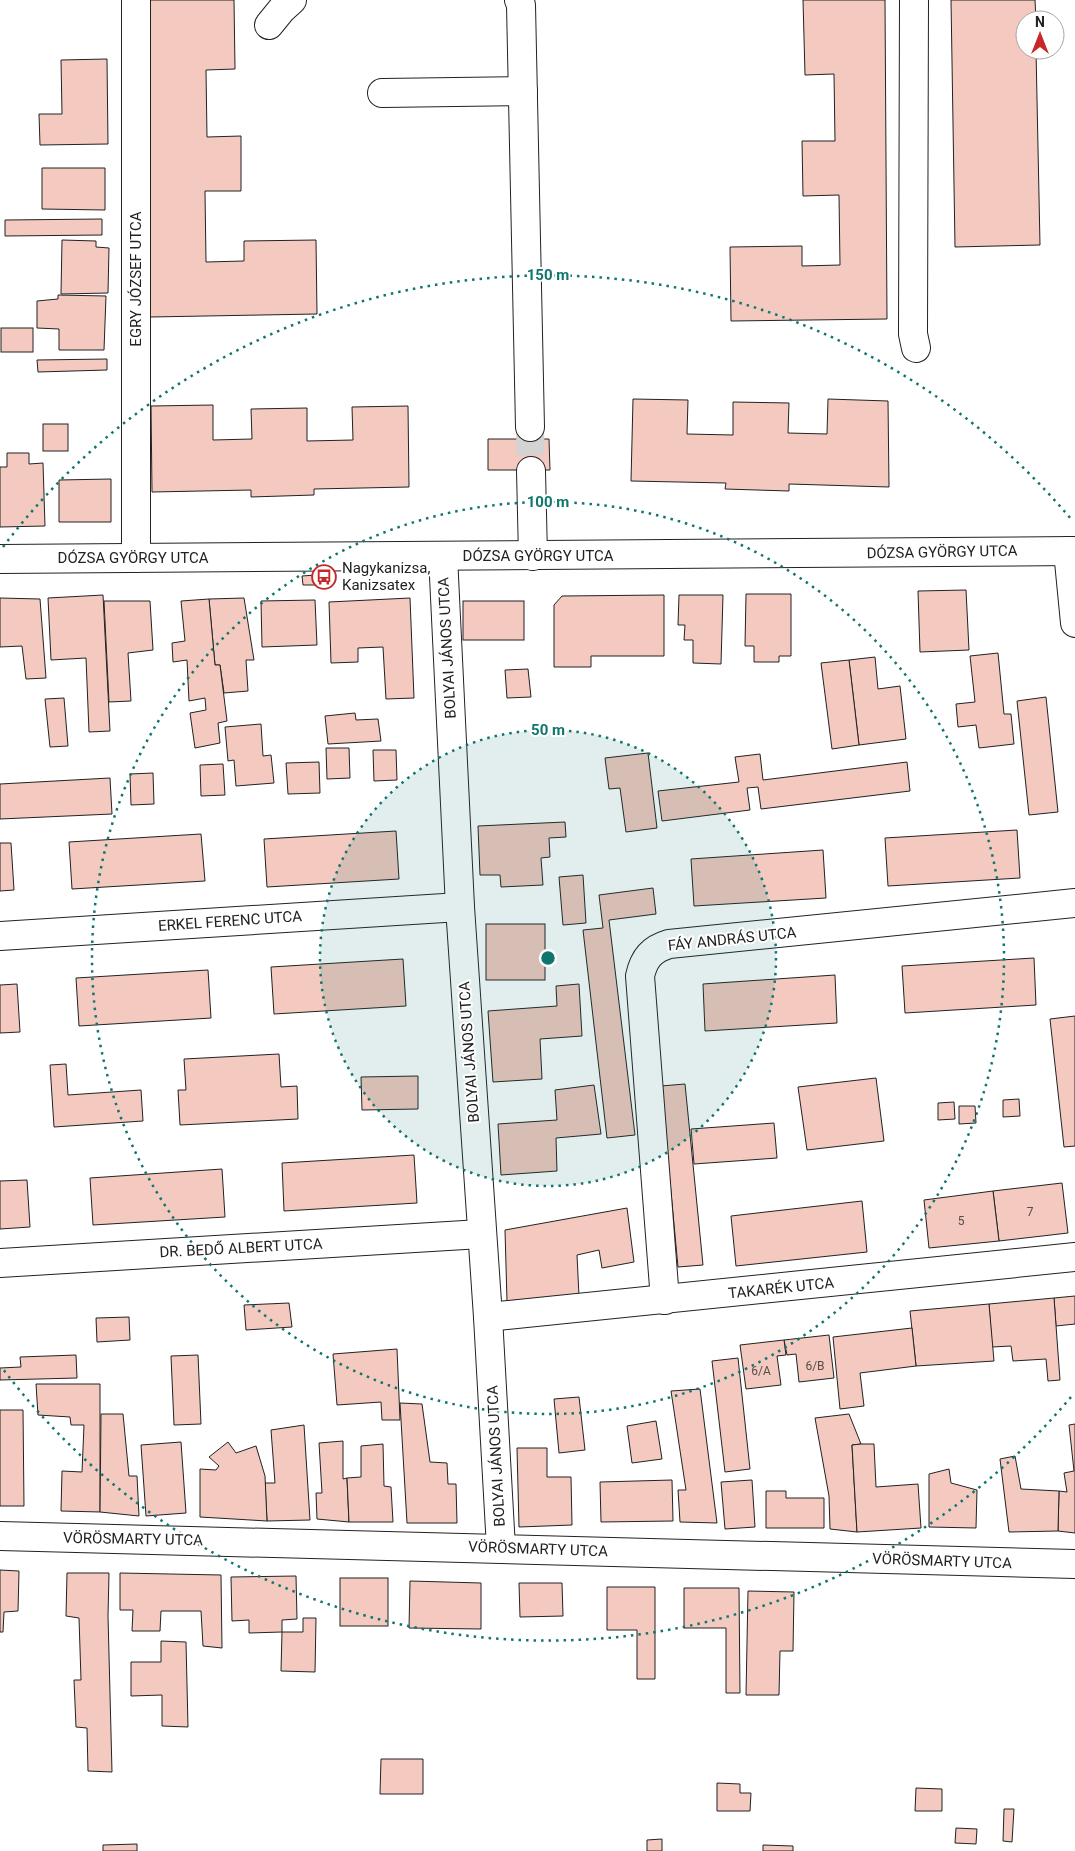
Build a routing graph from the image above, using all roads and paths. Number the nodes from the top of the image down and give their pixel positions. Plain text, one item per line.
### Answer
1 (136, 0) edge
2 (292, 0) edge
3 (914, 0) edge
4 (522, 2) edge
5 (269, 25) dead end
6 (523, 91) junction
7 (382, 93) dead end
8 (916, 348) dead end
9 (530, 427) tunnel mouth
10 (531, 471) tunnel mouth
11 (1071, 551) edge
12 (443, 556) junction
13 (533, 556) junction
14 (136, 558) junction
15 (0, 560) edge
16 (1075, 622) edge
17 (1075, 903) edge
18 (460, 907) junction
19 (0, 936) edge
20 (481, 1234) junction
21 (1075, 1257) edge
22 (0, 1263) edge
23 (665, 1300) junction
24 (488, 1317) junction
25 (0, 1536) edge
26 (501, 1548) junction
27 (1075, 1564) edge

1 - 14 street, EGRY JÓZSEF UTCA
2 - 5 street
3 - 8 street
4 - 6 street
6 - 7 street
6 - 9 street
10 - 13 street
11 - 13 street, DÓZSA GYÖRGY UTCA
11 - 16 street
12 - 13 street, DÓZSA GYÖRGY UTCA
12 - 14 street, DÓZSA GYÖRGY UTCA
12 - 18 street, BOLYAI JÁNOS UTCA
14 - 15 street, DÓZSA GYÖRGY UTCA
17 - 23 street, FÁY ANDRÁS UTCA
18 - 19 street, ERKEL FERENC UTCA
18 - 20 street, BOLYAI JÁNOS UTCA
20 - 22 street, DR. BEDŐ ALBERT UTCA
20 - 24 street, BOLYAI JÁNOS UTCA
21 - 23 street, TAKARÉK UTCA
23 - 24 street, TAKARÉK UTCA
24 - 26 street, BOLYAI JÁNOS UTCA
25 - 26 street, VÖRÖSMARTY UTCA
26 - 27 street, VÖRÖSMARTY UTCA

